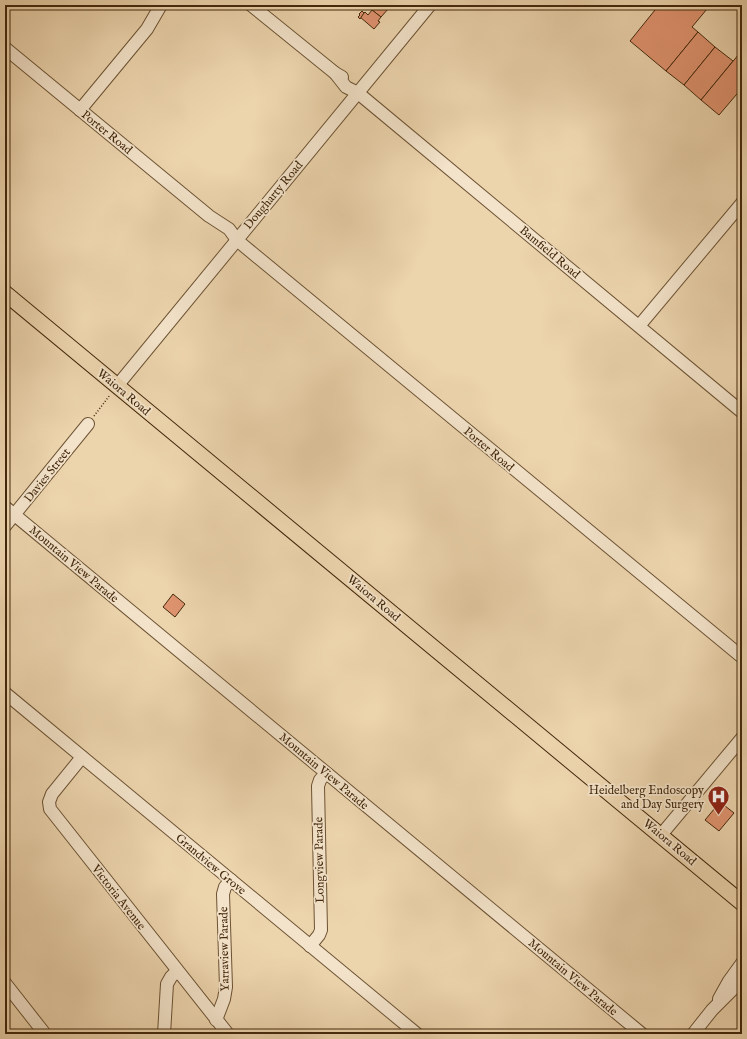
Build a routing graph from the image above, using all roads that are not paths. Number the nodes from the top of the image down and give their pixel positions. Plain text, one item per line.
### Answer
1 (161, 5) edge
2 (251, 5) edge
3 (430, 5) edge
4 (5, 48) edge
5 (358, 93) junction
6 (80, 110) junction
7 (742, 203) edge
8 (237, 240) junction
9 (5, 293) edge
10 (639, 326) junction
11 (117, 386) junction
12 (742, 412) edge
13 (88, 424) road end
14 (10, 511) edge
15 (5, 526) edge
16 (742, 657) edge
17 (5, 693) edge
18 (742, 738) edge
19 (82, 757) junction
20 (326, 773) junction
21 (661, 835) junction
22 (231, 880) junction
23 (742, 903) edge
24 (310, 946) junction
25 (742, 956) edge
26 (742, 964) edge
27 (177, 971) junction
28 (742, 980) edge
29 (729, 981) junction
30 (5, 983) edge
31 (712, 1010) junction
32 (216, 1020) junction
33 (696, 1033) edge
34 (45, 1034) edge
35 (164, 1034) edge
36 (228, 1034) edge
37 (417, 1034) edge
38 (642, 1034) edge

1 - 6 street
2 - 5 street, Bamfield Road
3 - 5 street, Dougharty Road
4 - 6 street, Porter Road
5 - 8 street, Dougharty Road
5 - 10 street, Bamfield Road
6 - 8 street, Porter Road
7 - 10 street
8 - 11 street, Dougharty Road
8 - 16 street, Porter Road
9 - 11 main road, Waiora Road
10 - 12 street, Bamfield Road
11 - 21 main road, Waiora Road
13 - 14 street, Davies Street
14 - 15 street, Davies Street
14 - 20 street, Mountain View Parade
17 - 19 street, Grandview Grove
18 - 21 street
19 - 22 street, Grandview Grove
19 - 27 street, Victoria Avenue
20 - 24 street, Longview Parade
20 - 38 street, Mountain View Parade
21 - 23 main road, Waiora Road
22 - 24 street, Grandview Grove
22 - 32 street, Yarraview Parade
24 - 37 street, Grandview Grove
25 - 29 street
26 - 29 street
27 - 32 street, Victoria Avenue
27 - 35 street
28 - 31 street
29 - 31 street
30 - 34 street
31 - 33 street
32 - 36 street, Victoria Avenue

